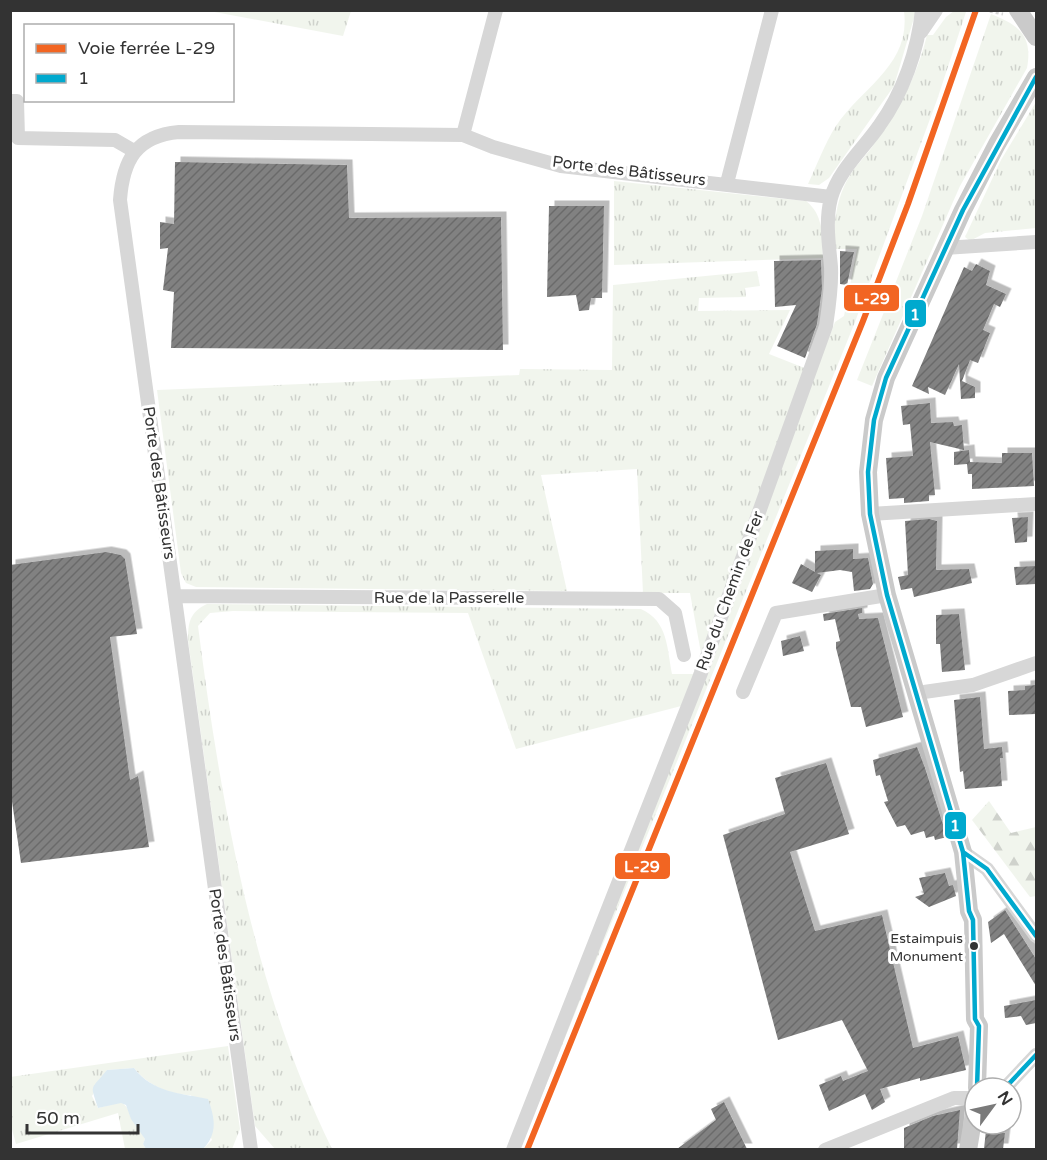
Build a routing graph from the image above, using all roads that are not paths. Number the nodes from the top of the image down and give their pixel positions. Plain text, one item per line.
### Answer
1 (496, 10) edge
2 (772, 10) edge
3 (922, 10) edge
4 (936, 10) edge
5 (1018, 10) edge
6 (920, 33) junction
7 (1036, 37) edge
8 (1036, 77) edge
9 (10, 101) edge
10 (463, 135) junction
11 (134, 151) junction
12 (727, 183) junction
13 (831, 197) junction
14 (1036, 242) edge
15 (944, 248) junction
16 (1036, 504) edge
17 (870, 514) junction
18 (887, 595) junction
19 (175, 596) junction
20 (684, 655) dead end
21 (1036, 663) edge
22 (743, 692) dead end
23 (917, 693) junction
24 (963, 852) junction
25 (1036, 936) edge
26 (1036, 1055) edge
27 (977, 1076) edge
28 (1016, 1076) edge
29 (963, 1098) edge
30 (251, 1149) edge
31 (513, 1149) edge
32 (825, 1149) edge

1 - 10 street
2 - 12 street, Porte des Bâtisseurs
3 - 6 street, Rue du Chemin de Fer
4 - 6 street, Rue du Chemin de Fer
5 - 7 main road
6 - 13 street, Rue du Chemin de Fer
8 - 15 main road
9 - 11 street
10 - 11 street, Porte des Bâtisseurs
10 - 12 street, Porte des Bâtisseurs
11 - 19 street, Porte des Bâtisseurs
12 - 13 street, Porte des Bâtisseurs
13 - 31 street, Rue du Chemin de Fer
14 - 15 street
15 - 17 main road
16 - 17 street
17 - 18 main road
18 - 22 street
18 - 23 main road
19 - 20 street, Rue de la Passerelle
19 - 30 street, Porte des Bâtisseurs
21 - 23 street
23 - 24 main road
24 - 25 street
24 - 27 main road
26 - 28 street
29 - 32 street

